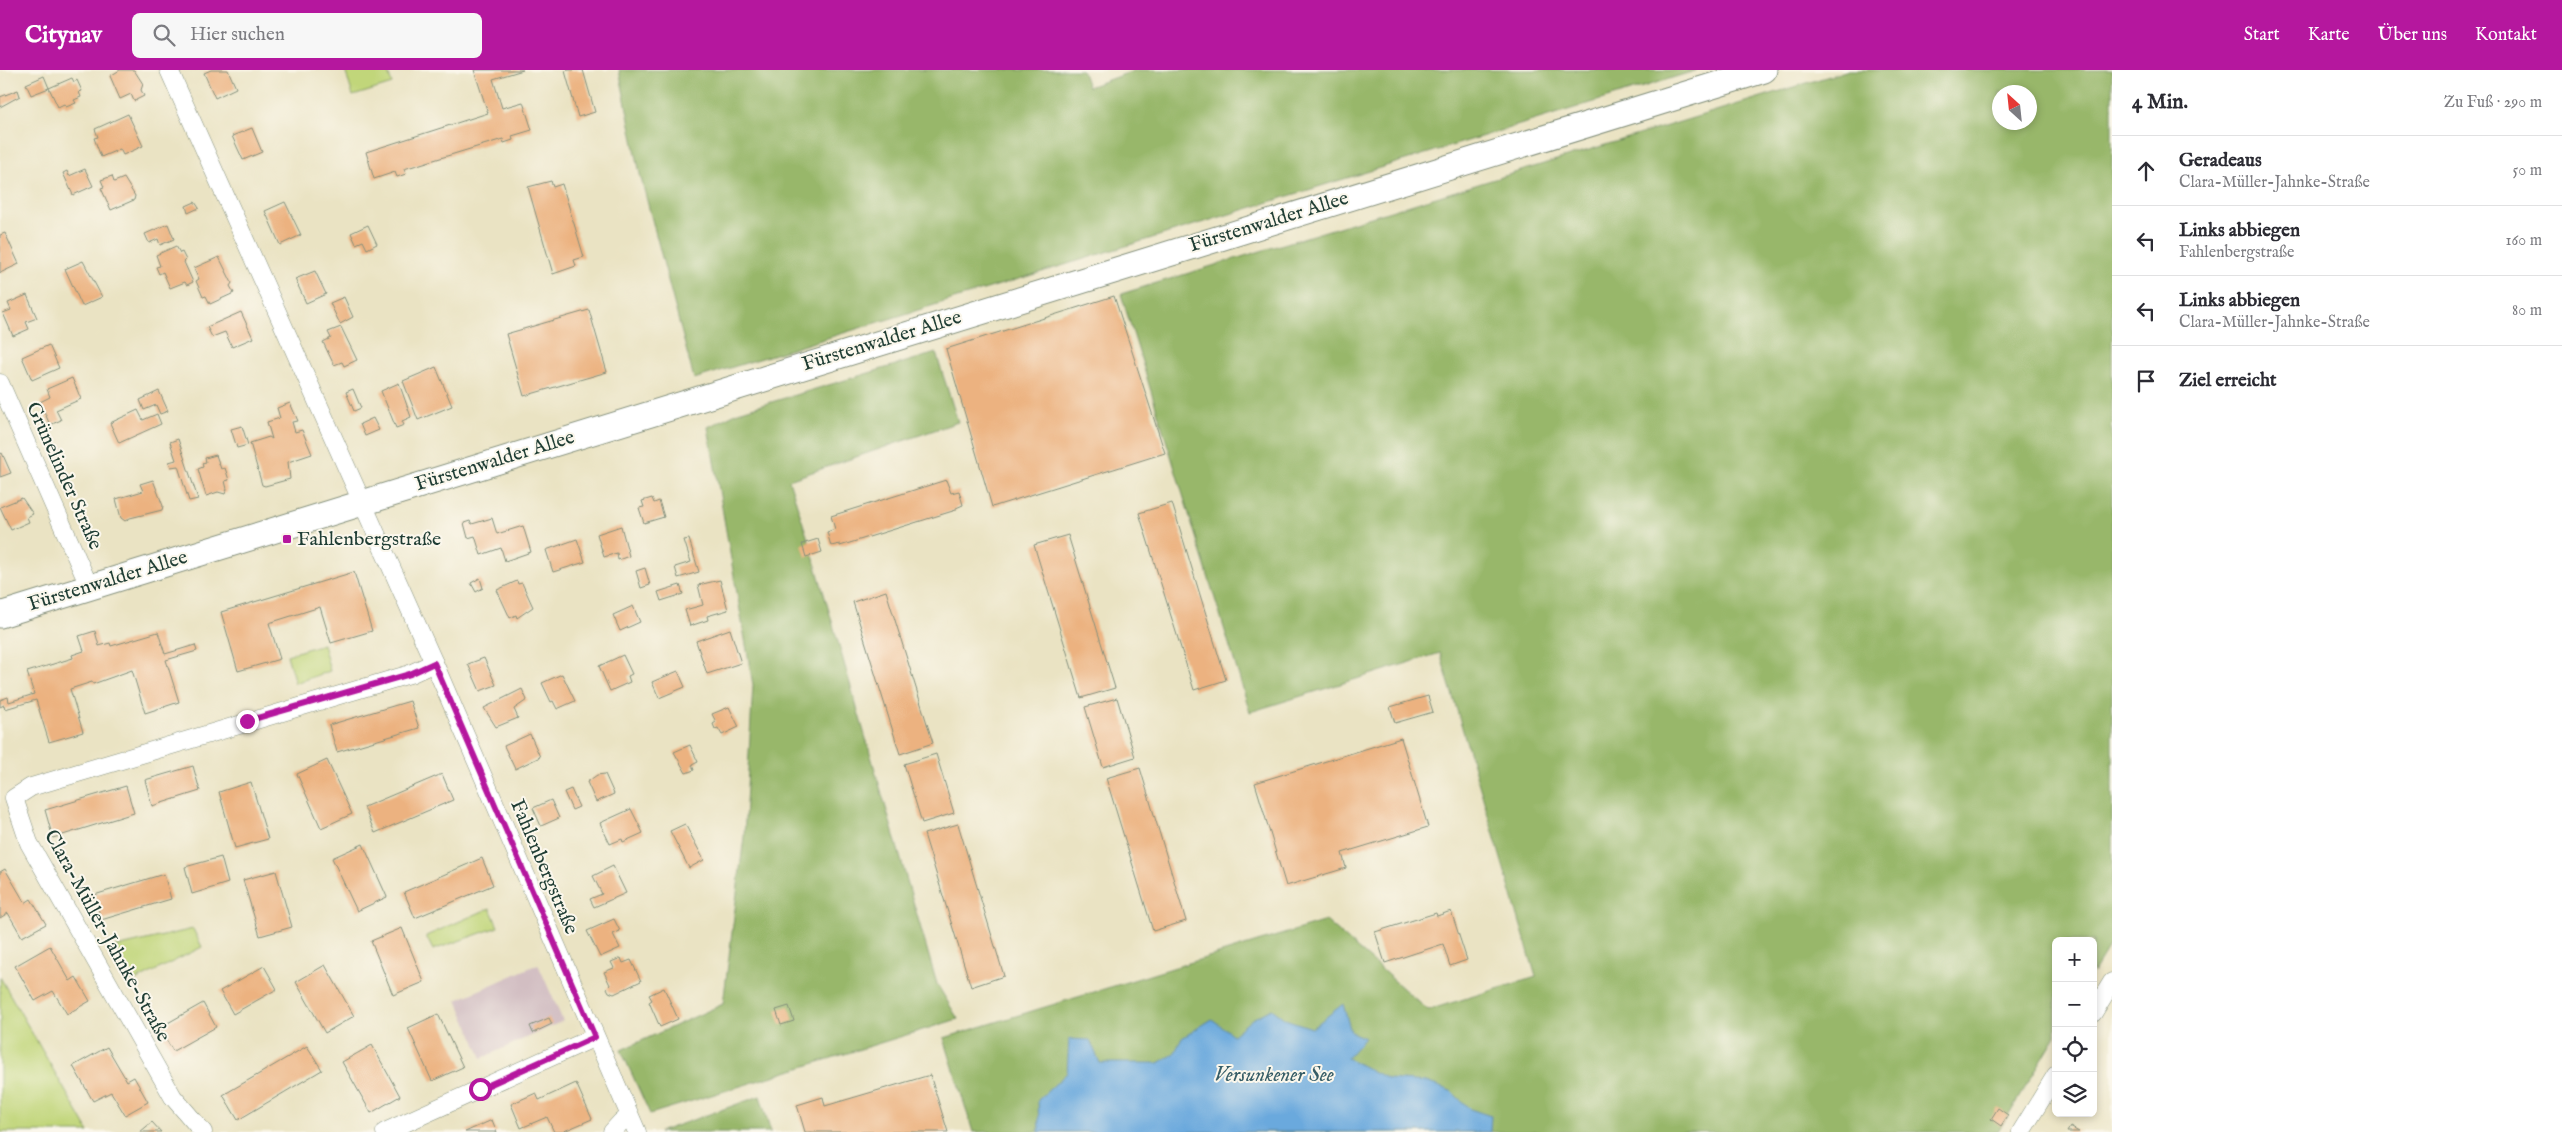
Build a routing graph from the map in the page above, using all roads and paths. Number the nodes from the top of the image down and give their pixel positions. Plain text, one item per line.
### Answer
1 (169, 70) edge
2 (1764, 70) edge
3 (0, 383) edge
4 (362, 502) junction
5 (88, 586) junction
6 (0, 615) edge
7 (434, 663) junction
8 (2112, 982) edge
9 (2097, 1006) edge
10 (595, 1037) junction
11 (2052, 1082) edge
12 (634, 1125) edge
13 (203, 1132) edge
14 (385, 1132) edge
15 (612, 1132) edge
16 (2022, 1132) edge

1 - 4 street, Fahlenbergstraße
2 - 4 main road, Fürstenwalder Allee
3 - 5 street, Grünelinder Straße
4 - 5 main road, Fürstenwalder Allee
4 - 7 street, Fahlenbergstraße
5 - 6 main road, Fürstenwalder Allee
7 - 10 street, Fahlenbergstraße
7 - 13 street, Clara-Müller-Jahnke-Straße
8 - 9 street
10 - 12 street, Fahlenbergstraße
10 - 14 street
11 - 16 street
12 - 15 street

